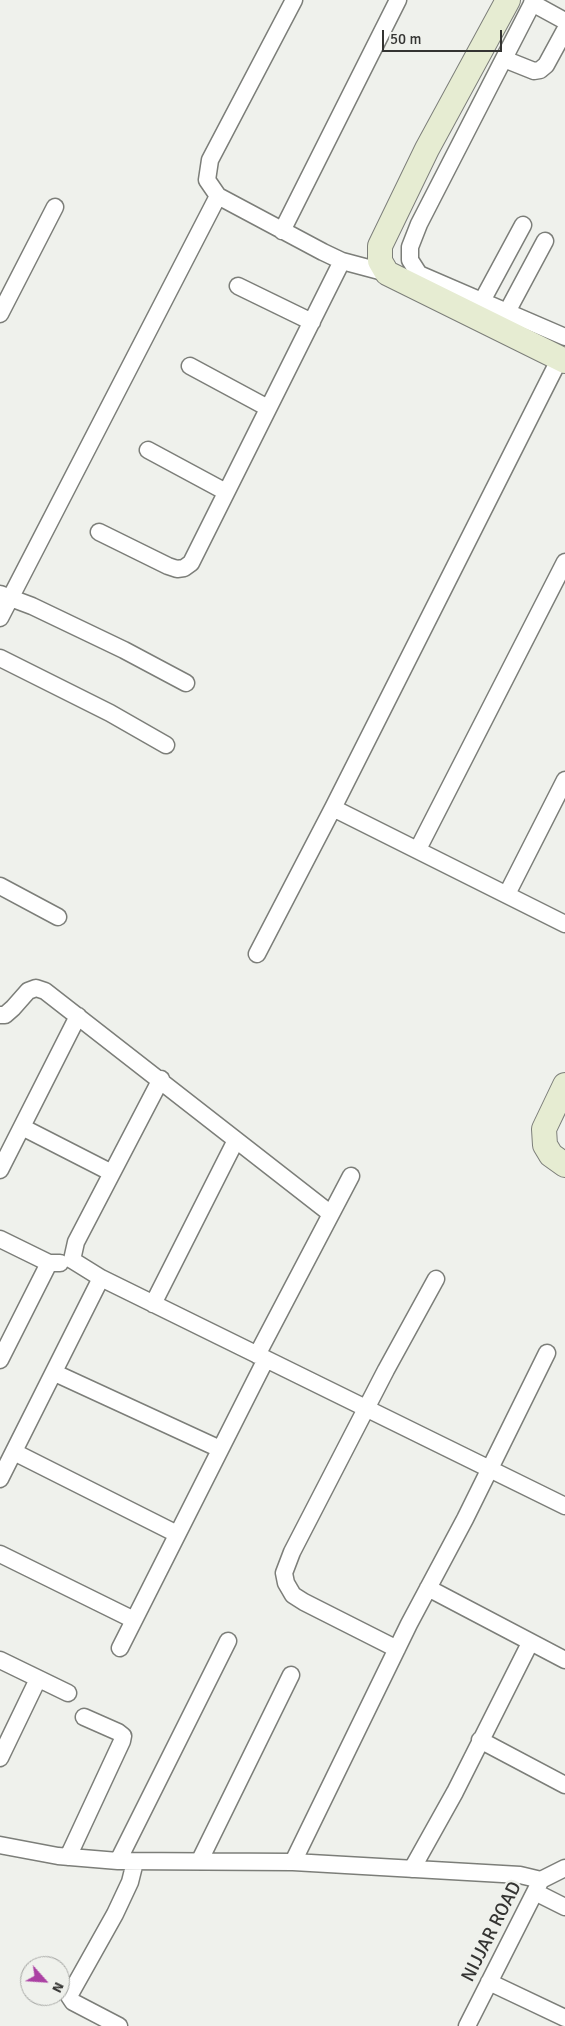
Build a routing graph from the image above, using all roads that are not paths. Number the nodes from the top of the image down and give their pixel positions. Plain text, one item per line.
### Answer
1 (294, 0) edge
2 (398, 0) edge
3 (508, 0) edge
4 (533, 2) edge
5 (565, 22) edge
6 (565, 30) edge
7 (504, 58) junction
8 (218, 196) junction
9 (55, 207) dead end
10 (523, 225) dead end
11 (282, 231) junction
12 (546, 241) dead end
13 (342, 261) junction
14 (387, 272) junction
15 (238, 286) dead end
16 (482, 301) junction
17 (507, 312) junction
18 (0, 314) edge
19 (312, 322) junction
20 (563, 352) edge
21 (190, 366) dead end
22 (268, 408) junction
23 (148, 450) dead end
24 (226, 492) junction
25 (99, 532) dead end
26 (565, 562) edge
27 (5, 596) edge
28 (0, 618) edge
29 (0, 658) edge
30 (186, 683) dead end
31 (166, 745) dead end
32 (565, 780) edge
33 (334, 808) junction
34 (418, 849) junction
35 (0, 886) edge
36 (507, 894) junction
37 (58, 917) dead end
38 (565, 924) edge
39 (257, 954) dead end
40 (0, 1015) edge
41 (78, 1016) junction
42 (161, 1079) junction
43 (565, 1085) edge
44 (22, 1127) junction
45 (236, 1140) junction
46 (565, 1165) edge
47 (0, 1170) edge
48 (112, 1174) junction
49 (351, 1176) dead end
50 (331, 1214) junction
51 (0, 1239) edge
52 (72, 1260) junction
53 (49, 1263) junction
54 (101, 1278) junction
55 (436, 1279) dead end
56 (153, 1304) junction
57 (546, 1353) dead end
58 (261, 1357) junction
59 (0, 1360) edge
60 (54, 1372) junction
61 (367, 1408) junction
62 (220, 1449) junction
63 (14, 1452) junction
64 (489, 1469) junction
65 (0, 1480) edge
66 (565, 1506) edge
67 (177, 1534) junction
68 (0, 1554) edge
69 (428, 1588) junction
70 (134, 1620) junction
71 (228, 1641) dead end
72 (530, 1643) junction
73 (120, 1648) dead end
74 (398, 1649) junction
75 (0, 1660) edge
76 (565, 1660) edge
77 (291, 1675) dead end
78 (38, 1679) junction
79 (68, 1693) dead end
80 (84, 1717) dead end
81 (480, 1740) junction
82 (2, 1751) edge
83 (565, 1785) edge
84 (0, 1845) edge
85 (68, 1857) junction
86 (200, 1860) junction
87 (118, 1861) junction
88 (134, 1862) junction
89 (293, 1862) junction
90 (412, 1868) junction
91 (565, 1868) edge
92 (538, 1886) junction
93 (565, 1907) edge
94 (490, 1982) junction
95 (565, 2018) edge
96 (119, 2026) edge
97 (467, 2026) edge

1 - 8 street
2 - 11 street
3 - 14 street
4 - 5 street
4 - 7 street
6 - 7 street
7 - 16 street
8 - 11 street
8 - 27 street
9 - 18 street
10 - 16 street
11 - 13 street
12 - 17 street
13 - 14 street
13 - 19 street
14 - 20 street
15 - 19 street
16 - 17 street
17 - 20 street
19 - 22 street
20 - 33 street
21 - 22 street
22 - 24 street
23 - 24 street
24 - 25 street
26 - 34 street
27 - 28 street
27 - 30 street
29 - 31 street
32 - 36 street
33 - 34 street
33 - 39 street
34 - 36 street
35 - 37 street
36 - 38 street
40 - 41 street
41 - 42 street
41 - 44 street
42 - 45 street
42 - 48 street
43 - 46 street
44 - 47 street
44 - 48 street
45 - 50 street
45 - 56 street
48 - 52 street
49 - 50 street
50 - 58 street
51 - 53 street
52 - 53 street
52 - 54 street
53 - 59 street
54 - 56 street
54 - 60 street
55 - 61 street
56 - 58 street
57 - 64 street
58 - 61 street
58 - 62 street
60 - 62 street
60 - 63 street
61 - 64 street
61 - 74 street
62 - 67 street
63 - 65 street
63 - 67 street
64 - 66 street
64 - 69 street
67 - 70 street
68 - 70 street
69 - 72 street
69 - 74 street
70 - 73 street
71 - 87 street
72 - 76 street
72 - 81 street
74 - 89 street
75 - 78 street
77 - 86 street
78 - 79 street
78 - 82 street
80 - 85 street
81 - 83 street
81 - 90 street
84 - 85 street
85 - 87 street
86 - 88 street
86 - 89 street
87 - 88 street
88 - 96 street
89 - 90 street
90 - 92 street
91 - 92 street, NIJJAR ROAD
92 - 93 street
92 - 94 street, NIJJAR ROAD
94 - 95 street
94 - 97 street, NIJJAR ROAD

